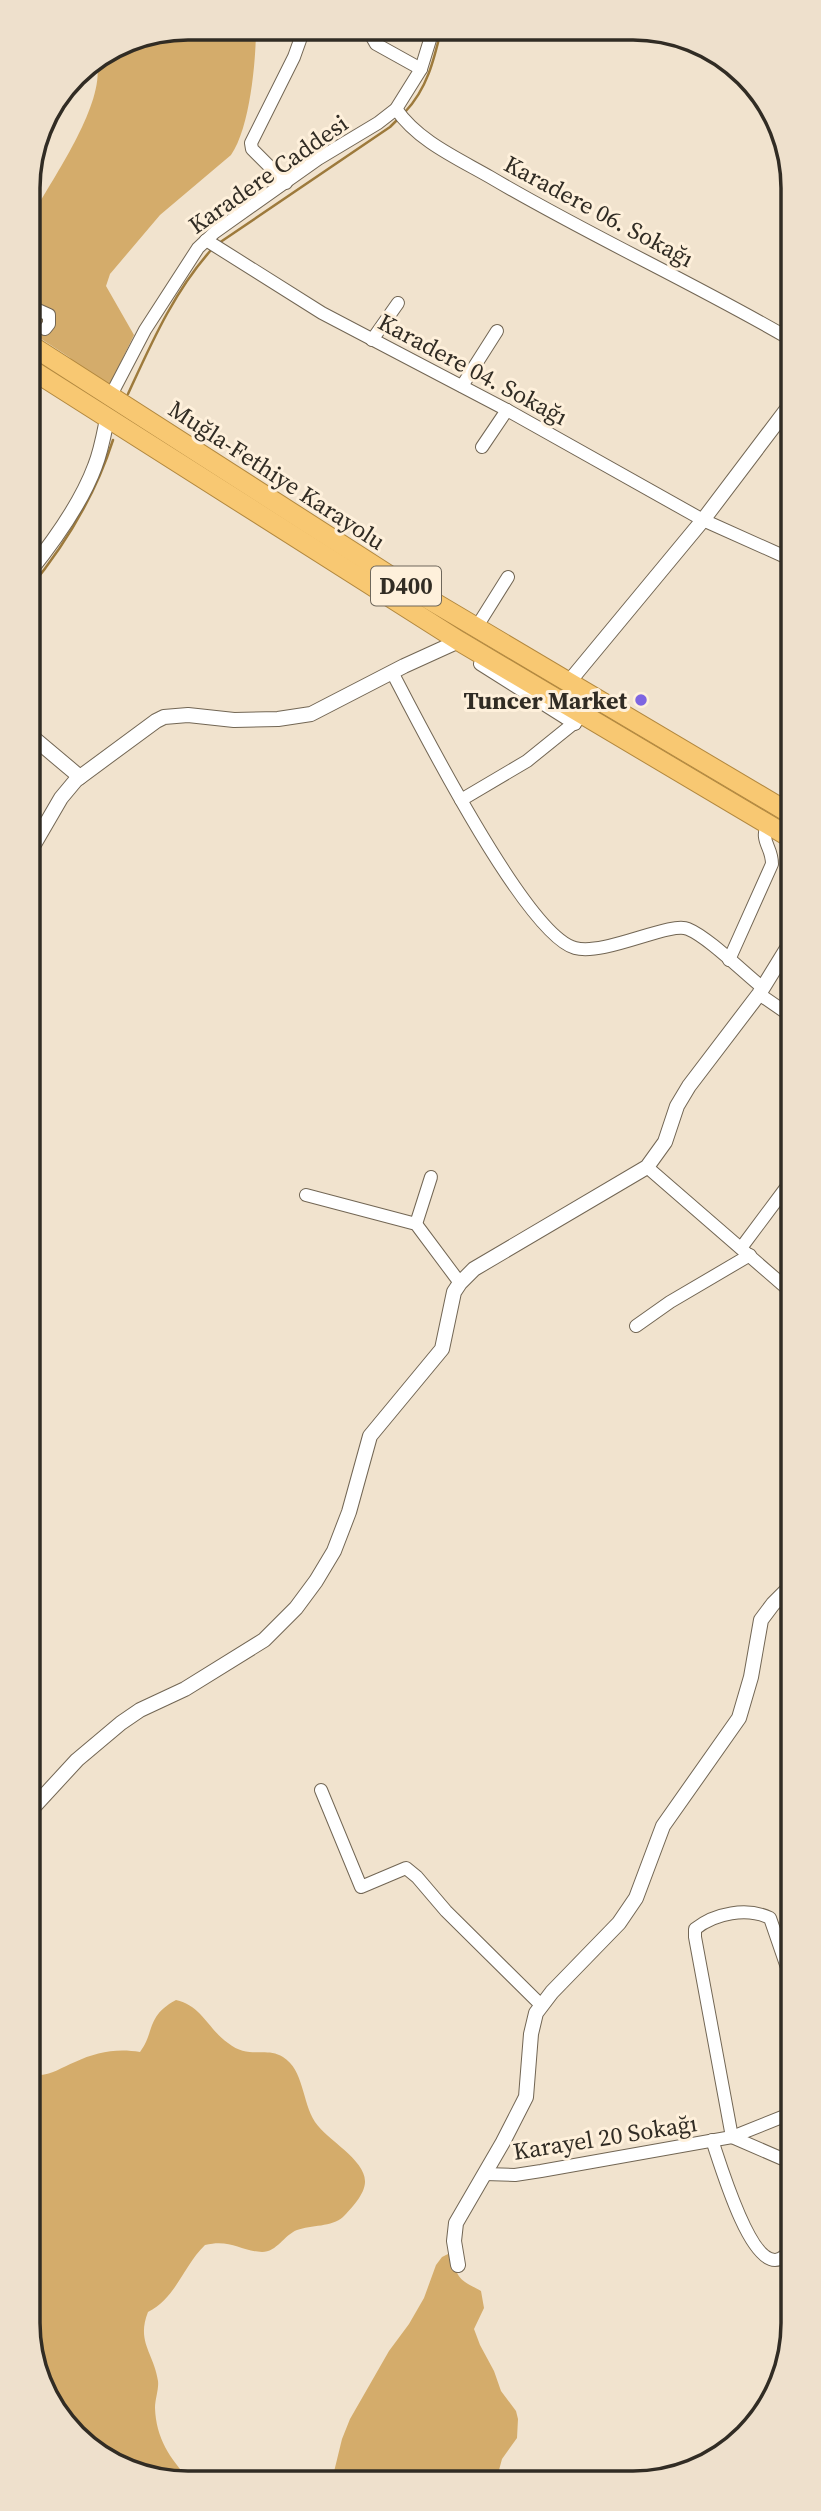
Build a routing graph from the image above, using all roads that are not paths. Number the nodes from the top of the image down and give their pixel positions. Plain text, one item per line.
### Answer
1 (430, 40) edge
2 (300, 41) edge
3 (374, 41) edge
4 (421, 69) junction
5 (398, 111) junction
6 (286, 183) junction
7 (208, 241) junction
8 (398, 303) dead end
9 (41, 311) edge
10 (45, 330) dead end
11 (497, 331) dead end
12 (781, 334) edge
13 (372, 340) junction
14 (41, 352) edge
15 (41, 382) edge
16 (463, 386) junction
17 (110, 397) junction
18 (506, 410) junction
19 (781, 417) edge
20 (107, 419) junction
21 (482, 447) dead end
22 (703, 520) junction
23 (781, 555) edge
24 (41, 556) edge
25 (508, 577) dead end
26 (476, 628) junction
27 (454, 643) junction
28 (392, 672) junction
29 (568, 683) junction
30 (580, 719) junction
31 (41, 744) edge
32 (80, 777) junction
33 (461, 800) junction
34 (781, 808) edge
35 (767, 823) junction
36 (781, 832) edge
37 (41, 833) edge
38 (781, 959) edge
39 (729, 960) junction
40 (761, 991) junction
41 (781, 1007) edge
42 (647, 1167) junction
43 (431, 1177) dead end
44 (306, 1195) dead end
45 (781, 1196) edge
46 (416, 1224) junction
47 (746, 1252) junction
48 (460, 1283) junction
49 (780, 1283) edge
50 (636, 1326) dead end
51 (780, 1598) edge
52 (321, 1790) dead end
53 (40, 1800) edge
54 (780, 1948) edge
55 (541, 2005) junction
56 (780, 2118) edge
57 (732, 2137) junction
58 (712, 2140) junction
59 (780, 2158) edge
60 (485, 2174) junction
61 (780, 2258) edge
62 (458, 2265) dead end

1 - 4 street, Karadere Caddesi
2 - 6 street
3 - 4 street
4 - 5 street, Karadere Caddesi
5 - 6 street, Karadere Caddesi
5 - 12 street, Karadere 06. Sokağı
6 - 7 street, Karadere Caddesi
7 - 13 street, Karadere 04. Sokağı
7 - 17 street, Karadere Caddesi
8 - 13 street
9 - 10 street
11 - 16 street
13 - 16 street, Karadere 04. Sokağı
14 - 17 highway, Muğla-Fethiye Karayolu / D400
15 - 20 highway, Muğla-Fethiye Karayolu / D400
16 - 18 street, Karadere 04. Sokağı
17 - 26 highway, Muğla-Fethiye Karayolu / D400
18 - 21 street
18 - 22 street, Karadere 04. Sokağı
19 - 22 street
20 - 24 street
20 - 27 highway, Muğla-Fethiye Karayolu / D400
22 - 23 street, Karadere 04. Sokağı
22 - 29 street
25 - 26 street
26 - 29 highway, Muğla-Fethiye Karayolu / D400
27 - 28 street
27 - 30 highway, Muğla-Fethiye Karayolu / D400
28 - 32 street
28 - 33 street
29 - 34 highway, Muğla-Fethiye Karayolu / D400
30 - 33 street
30 - 35 highway, Muğla-Fethiye Karayolu / D400
31 - 32 street
32 - 37 street
33 - 39 street
35 - 36 highway, Muğla-Fethiye Karayolu / D400
35 - 39 street
38 - 40 street
39 - 40 street
40 - 41 street
40 - 42 street
42 - 47 street
42 - 48 street
43 - 46 street
44 - 46 street
45 - 47 street
46 - 48 street
47 - 49 street
47 - 50 street
48 - 53 street
51 - 55 street
52 - 55 street
54 - 57 street
55 - 60 street
56 - 57 street, Karayel 20 Sokağı
57 - 58 street, Karayel 20 Sokağı
57 - 59 street
58 - 60 street, Karayel 20 Sokağı
58 - 61 street
60 - 62 street

